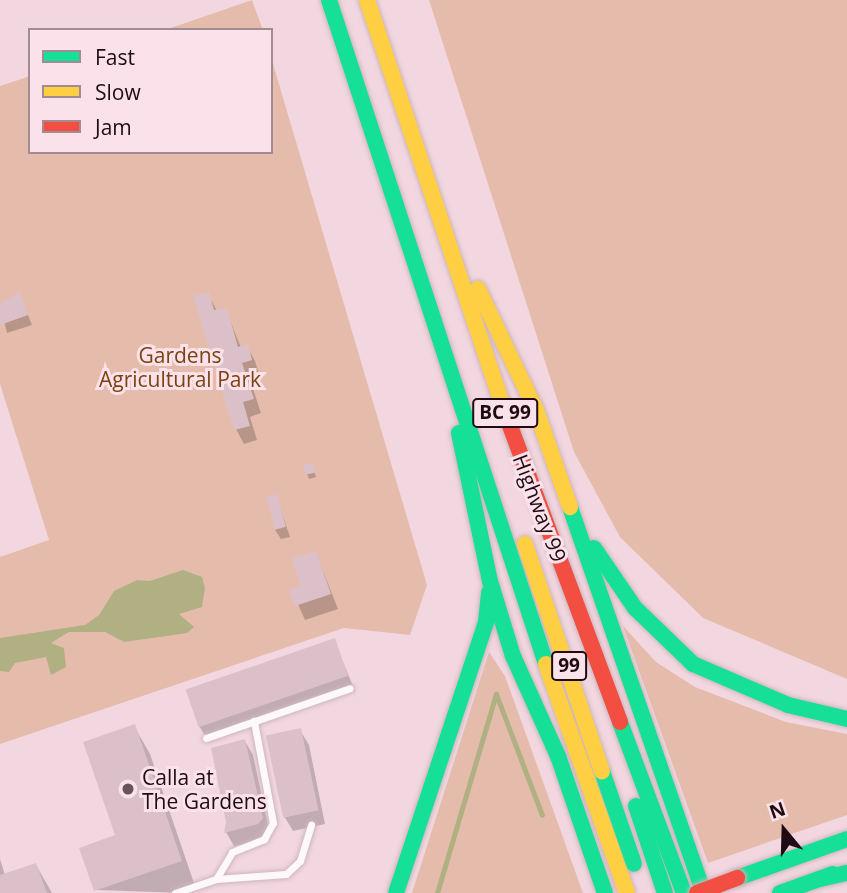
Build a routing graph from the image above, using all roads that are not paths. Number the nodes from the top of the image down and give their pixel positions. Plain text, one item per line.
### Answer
1 (329, 0) edge
2 (367, 0) edge
3 (436, 200) junction
4 (456, 386) junction
5 (477, 447) junction
6 (573, 515) junction
7 (490, 581) junction
8 (584, 624) junction
9 (350, 688) dead end
10 (847, 719) edge
11 (254, 721) junction
12 (206, 738) dead end
13 (311, 825) dead end
14 (847, 839) edge
15 (847, 871) edge
16 (216, 879) junction
17 (175, 893) edge
18 (396, 893) edge
19 (605, 893) edge
20 (627, 893) edge
21 (644, 893) edge
22 (665, 893) edge
23 (684, 893) edge
24 (697, 893) edge
25 (704, 893) edge
26 (780, 893) edge

1 - 4 main road, Highway 99 / BC 99
2 - 3 main road, Highway 99 / BC 99
3 - 6 main road
3 - 8 main road, Highway 99 / BC 99
4 - 5 main road, Highway 99 / BC 99
4 - 7 main road
5 - 20 main road, Highway 99 / BC 99
5 - 21 main road, 99
6 - 10 main road
6 - 25 main road
7 - 18 main road
7 - 19 main road
8 - 22 main road, 99
8 - 23 main road, Highway 99 / BC 99
9 - 11 lane
11 - 12 lane
11 - 16 lane
13 - 16 lane
14 - 24 main road, bridge
15 - 26 main road
16 - 17 lane

